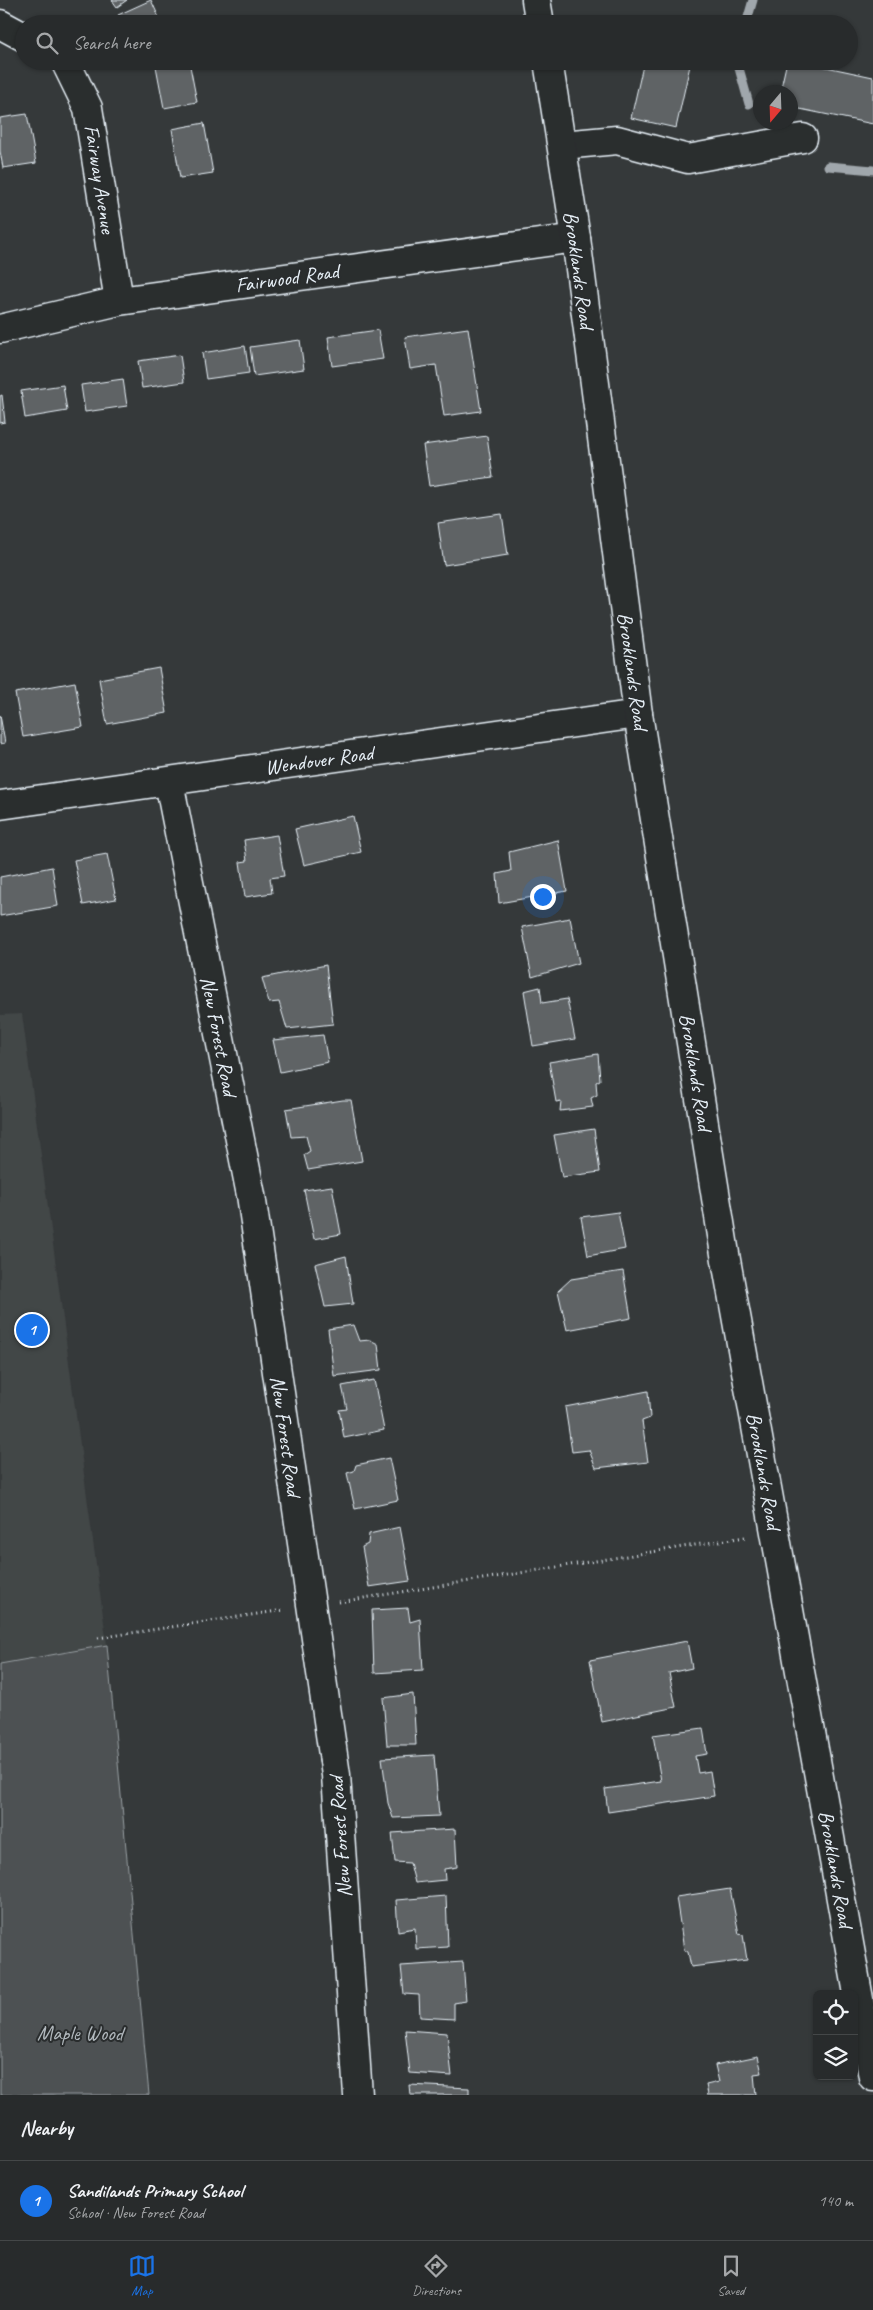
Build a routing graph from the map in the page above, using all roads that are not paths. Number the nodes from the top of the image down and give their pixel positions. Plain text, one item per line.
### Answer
1 (536, 0) edge
2 (538, 15) edge
3 (0, 24) edge
4 (15, 32) edge
5 (69, 70) edge
6 (549, 70) edge
7 (803, 138) dead end
8 (562, 146) junction
9 (576, 238) junction
10 (120, 301) junction
11 (0, 328) edge
12 (638, 714) junction
13 (169, 782) junction
14 (0, 805) edge
15 (873, 2077) edge
16 (358, 2095) edge

1 - 2 street
3 - 4 street
5 - 10 street, Fairway Avenue
6 - 8 street, Brooklands Road
7 - 8 street
8 - 9 street, Brooklands Road
9 - 10 street, Fairwood Road
9 - 12 street, Brooklands Road
10 - 11 street, Fairwood Road
12 - 13 street, Wendover Road
12 - 15 street, Brooklands Road
13 - 14 street, Wendover Road
13 - 16 street, New Forest Road

